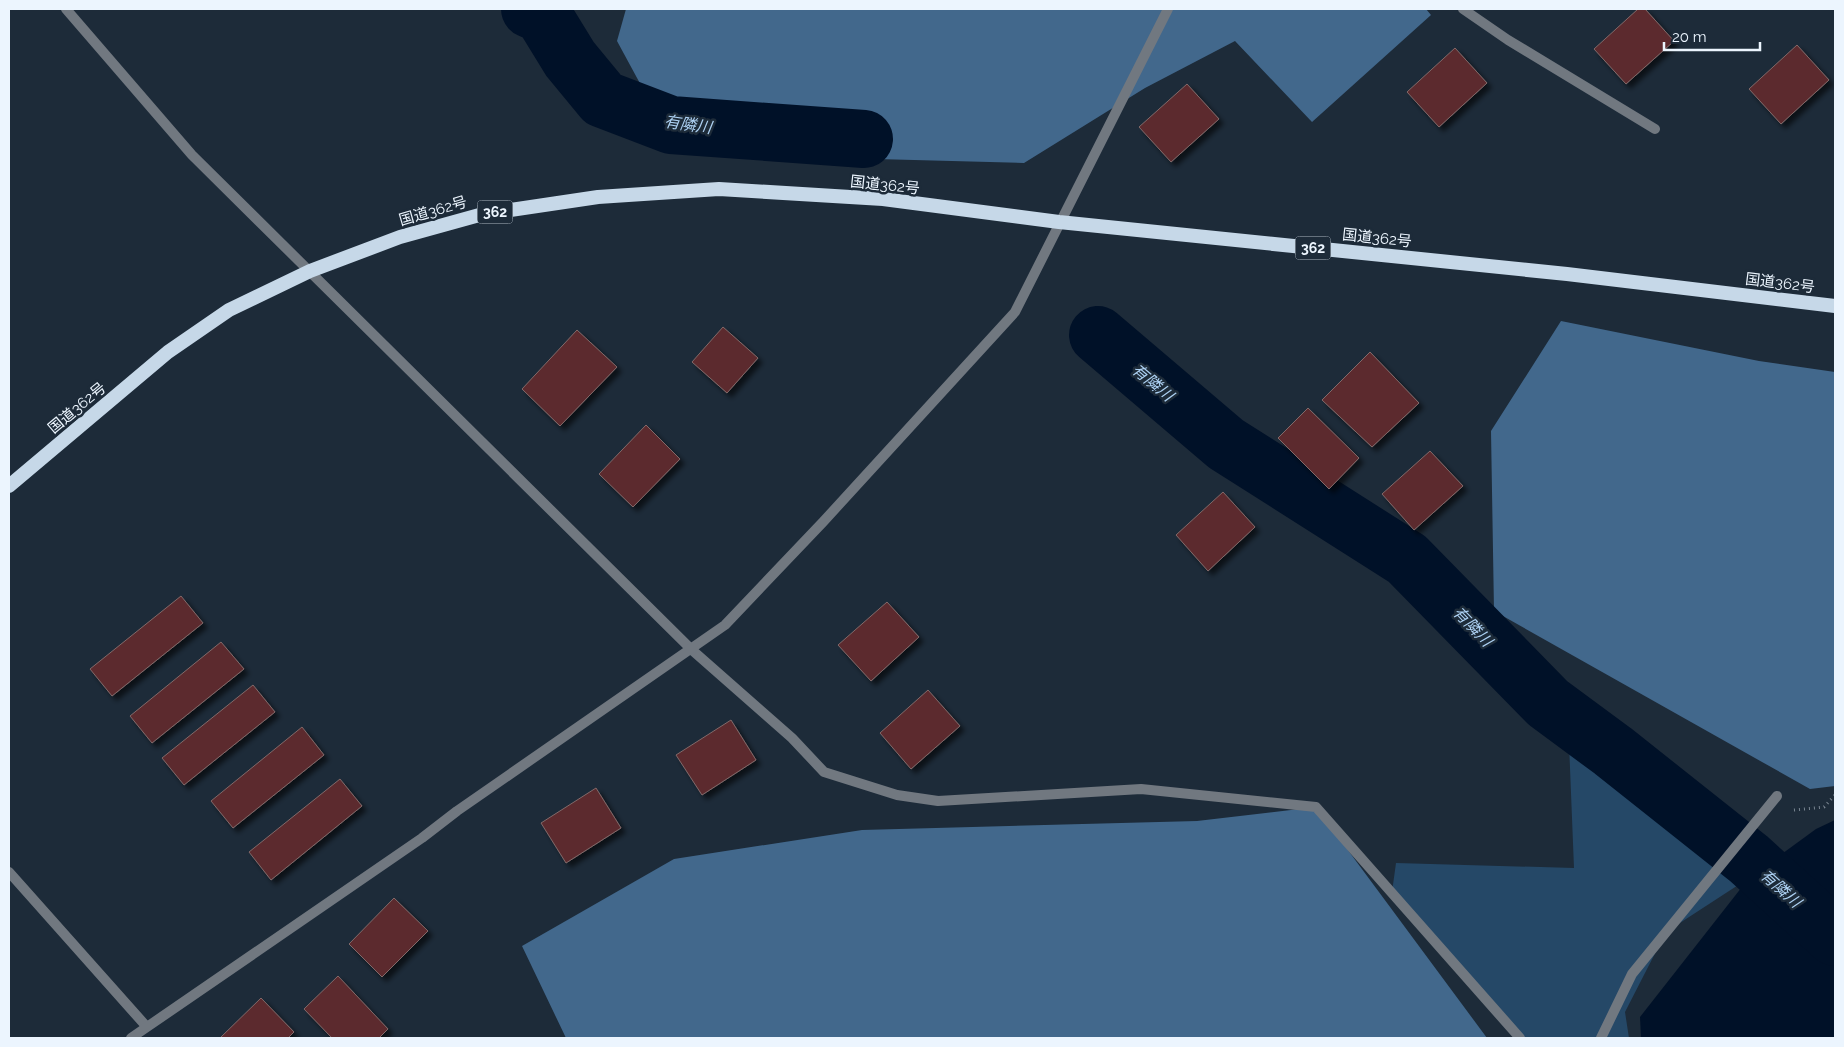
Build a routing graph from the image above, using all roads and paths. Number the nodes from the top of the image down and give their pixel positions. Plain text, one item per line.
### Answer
1 (66, 9) edge
2 (1168, 9) edge
3 (1463, 9) edge
4 (1654, 129) dead end
5 (1059, 222) junction
6 (310, 271) junction
7 (1835, 306) edge
8 (9, 486) edge
9 (692, 650) junction
10 (1835, 795) edge
11 (1777, 796) joint
12 (9, 872) edge
13 (146, 1026) junction
14 (131, 1038) edge
15 (1520, 1038) edge
16 (1601, 1038) edge

1 - 6 street
2 - 5 street
3 - 4 street
5 - 6 highway, 国道362号 / 362
5 - 7 highway, 国道362号 / 362
5 - 9 street
6 - 8 highway, 国道362号 / 362
6 - 9 street
9 - 13 street
9 - 15 street
10 - 11 path
11 - 16 street
12 - 13 street
13 - 14 street

